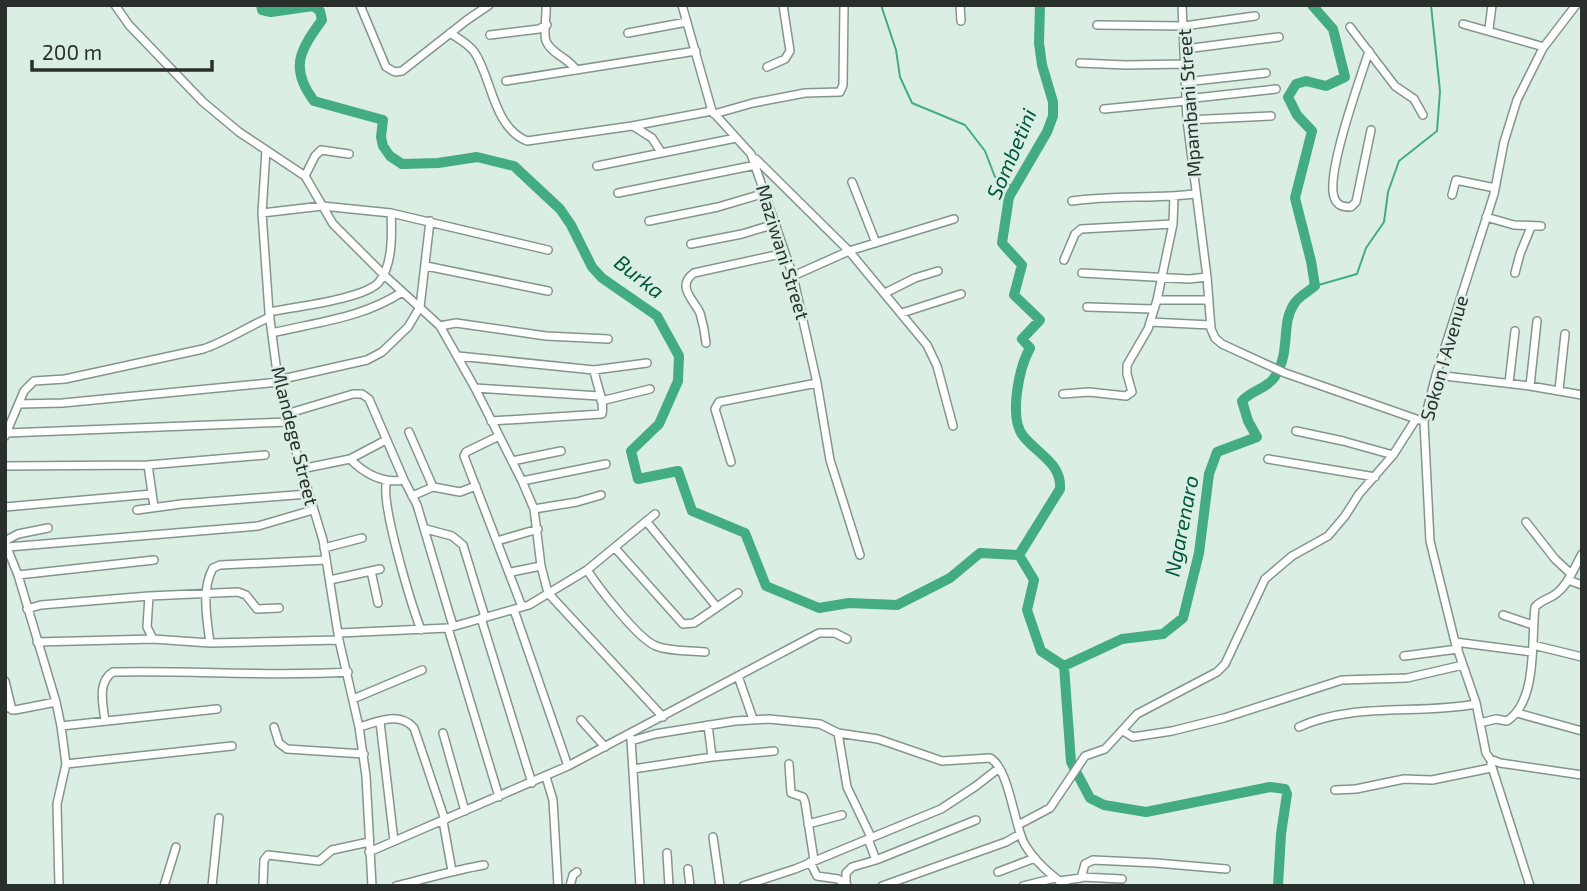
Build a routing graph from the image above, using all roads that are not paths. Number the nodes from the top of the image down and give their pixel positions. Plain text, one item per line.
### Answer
1 (115, 5) edge
2 (360, 5) edge
3 (489, 5) edge
4 (546, 5) edge
5 (682, 5) edge
6 (783, 5) edge
7 (844, 5) edge
8 (960, 5) edge
9 (1182, 5) edge
10 (1492, 5) edge
11 (1576, 5) edge
12 (1255, 16) dead end
13 (961, 21) dead end
14 (687, 22) junction
15 (1463, 24) dead end
16 (547, 25) junction
17 (1097, 25) dead end
18 (1184, 26) junction
19 (1350, 27) dead end
20 (1489, 30) junction
21 (450, 33) junction
22 (628, 33) dead end
23 (490, 35) dead end
24 (1279, 37) dead end
25 (1544, 47) junction
26 (1185, 48) junction
27 (696, 51) junction
28 (1369, 51) junction
29 (1080, 63) dead end
30 (1185, 64) junction
31 (767, 66) dead end
32 (576, 71) junction
33 (1266, 73) dead end
34 (506, 81) dead end
35 (1185, 82) junction
36 (1276, 89) dead end
37 (1186, 100) junction
38 (1104, 108) dead end
39 (713, 112) junction
40 (1423, 115) dead end
41 (1271, 116) dead end
42 (1187, 120) junction
43 (632, 126) junction
44 (1371, 130) dead end
45 (736, 138) junction
46 (267, 150) junction
47 (661, 152) junction
48 (349, 154) dead end
49 (751, 154) junction
50 (756, 165) junction
51 (597, 166) dead end
52 (305, 176) junction
53 (852, 182) dead end
54 (1495, 188) junction
55 (618, 193) dead end
56 (765, 193) junction
57 (1452, 195) dead end
58 (1174, 196) junction
59 (1196, 197) junction
60 (1072, 201) dead end
61 (322, 206) junction
62 (262, 213) junction
63 (391, 213) junction
64 (1486, 217) junction
65 (954, 219) dead end
66 (430, 221) junction
67 (649, 221) dead end
68 (775, 224) junction
69 (1173, 224) junction
70 (1541, 226) dead end
71 (1531, 227) junction
72 (876, 243) junction
73 (691, 244) dead end
74 (548, 250) dead end
75 (849, 251) junction
76 (785, 253) junction
77 (1064, 260) dead end
78 (426, 266) junction
79 (938, 271) dead end
80 (1082, 273) dead end
81 (1515, 273) dead end
82 (383, 274) junction
83 (793, 276) junction
84 (1207, 277) junction
85 (1161, 278) junction
86 (548, 291) dead end
87 (402, 292) junction
88 (885, 292) junction
89 (961, 294) dead end
90 (1157, 300) junction
91 (1209, 300) junction
92 (421, 307) junction
93 (1087, 307) dead end
94 (1153, 309) junction
95 (902, 313) junction
96 (270, 314) junction
97 (1538, 321) dead end
98 (1150, 322) junction
99 (1211, 325) junction
100 (440, 326) junction
101 (1516, 331) dead end
102 (272, 333) junction
103 (1565, 334) dead end
104 (608, 339) dead end
105 (706, 343) dead end
106 (458, 356) junction
107 (647, 363) dead end
108 (594, 370) junction
109 (1436, 375) junction
110 (279, 381) junction
111 (817, 383) junction
112 (1508, 383) junction
113 (1530, 386) junction
114 (475, 388) junction
115 (650, 389) dead end
116 (1559, 390) junction
117 (1063, 394) dead end
118 (1582, 395) edge
119 (600, 398) junction
120 (19, 404) junction
121 (287, 418) junction
122 (1420, 420) junction
123 (491, 421) junction
124 (953, 426) dead end
125 (1296, 431) dead end
126 (409, 432) dead end
127 (6, 435) edge
128 (499, 436) junction
129 (386, 440) junction
130 (561, 452) dead end
131 (265, 455) dead end
132 (1393, 455) junction
133 (1269, 458) dead end
134 (350, 459) junction
135 (512, 461) junction
136 (731, 462) dead end
137 (148, 464) junction
138 (606, 464) dead end
139 (5, 466) edge
140 (301, 469) junction
141 (1375, 477) junction
142 (404, 480) junction
143 (387, 481) junction
144 (522, 481) junction
145 (476, 486) junction
146 (433, 487) junction
147 (152, 494) junction
148 (308, 494) junction
149 (601, 495) dead end
150 (412, 496) junction
151 (5, 507) edge
152 (154, 508) junction
153 (534, 509) junction
154 (137, 510) dead end
155 (313, 510) junction
156 (654, 514) dead end
157 (646, 521) junction
158 (1526, 522) dead end
159 (48, 527) dead end
160 (426, 529) junction
161 (538, 529) junction
162 (362, 538) dead end
163 (497, 541) junction
164 (6, 544) edge
165 (324, 548) junction
166 (615, 548) junction
167 (1582, 554) edge
168 (860, 555) dead end
169 (154, 560) dead end
170 (326, 560) junction
171 (541, 566) junction
172 (380, 569) dead end
173 (587, 570) junction
174 (371, 571) junction
175 (510, 572) junction
176 (18, 575) junction
177 (1569, 577) junction
178 (330, 580) junction
179 (1582, 584) edge
180 (548, 593) junction
181 (738, 593) dead end
182 (207, 594) junction
183 (149, 596) junction
184 (378, 603) dead end
185 (716, 606) junction
186 (27, 608) junction
187 (279, 608) dead end
188 (518, 608) junction
189 (1503, 615) dead end
190 (483, 618) junction
191 (1533, 625) junction
192 (450, 627) junction
193 (421, 630) junction
194 (339, 636) junction
195 (153, 639) junction
196 (847, 639) dead end
197 (37, 642) junction
198 (210, 643) junction
199 (1456, 645) junction
200 (1533, 649) junction
201 (705, 652) dead end
202 (1404, 656) dead end
203 (1582, 657) edge
204 (1463, 665) junction
205 (422, 670) dead end
206 (348, 672) junction
207 (738, 676) junction
208 (5, 681) edge
209 (353, 699) junction
210 (56, 702) junction
211 (1476, 704) junction
212 (8, 708) edge
213 (217, 709) dead end
214 (1517, 713) junction
215 (663, 717) junction
216 (753, 719) junction
217 (581, 720) dead end
218 (105, 721) junction
219 (380, 722) junction
220 (1480, 723) junction
221 (708, 725) junction
222 (61, 726) junction
223 (274, 727) dead end
224 (359, 727) junction
225 (1299, 727) dead end
226 (1123, 731) junction
227 (1582, 731) edge
228 (631, 732) junction
229 (443, 733) dead end
230 (838, 733) junction
231 (631, 741) junction
232 (232, 746) dead end
233 (605, 747) junction
234 (774, 751) dead end
235 (364, 754) junction
236 (712, 757) junction
237 (66, 764) junction
238 (789, 764) dead end
239 (1491, 764) junction
240 (568, 766) junction
241 (999, 768) junction
242 (633, 769) junction
243 (1582, 775) edge
244 (546, 777) junction
245 (532, 783) junction
246 (1335, 790) dead end
247 (499, 797) junction
248 (465, 811) junction
249 (842, 815) dead end
250 (219, 818) dead end
251 (444, 820) junction
252 (976, 820) dead end
253 (808, 824) junction
254 (1018, 825) junction
255 (1020, 834) junction
256 (713, 837) dead end
257 (869, 838) junction
258 (394, 841) junction
259 (369, 842) junction
260 (176, 847) dead end
261 (369, 852) junction
262 (667, 852) dead end
263 (1035, 858) junction
264 (876, 860) junction
265 (812, 861) junction
266 (484, 865) dead end
267 (688, 869) dead end
268 (1226, 869) dead end
269 (452, 871) junction
270 (577, 872) dead end
271 (999, 872) dead end
272 (1082, 877) junction
273 (1122, 879) dead end
274 (1060, 881) edge
275 (847, 884) edge
276 (59, 886) edge
277 (164, 886) edge
278 (212, 886) edge
279 (262, 886) edge
280 (372, 886) edge
281 (396, 886) edge
282 (558, 886) edge
283 (570, 886) edge
284 (640, 886) edge
285 (669, 886) edge
286 (690, 886) edge
287 (720, 886) edge
288 (743, 886) edge
289 (882, 886) edge
290 (1023, 886) edge
291 (1530, 886) edge

1 - 46 street
2 - 21 street
3 - 21 street
4 - 16 street
5 - 14 street, Maziwani Street
6 - 31 street
7 - 39 street
8 - 13 street
9 - 18 street, Mpambani Street
10 - 20 street
11 - 25 street, Sokon I Avenue
12 - 18 street
14 - 22 street
14 - 27 street, Maziwani Street
15 - 20 street
16 - 23 street
16 - 32 street
17 - 18 street
18 - 26 street, Mpambani Street
19 - 28 street
20 - 25 street
21 - 43 street
24 - 26 street
25 - 54 street, Sokon I Avenue
26 - 30 street, Mpambani Street
27 - 32 street
27 - 39 street, Maziwani Street
28 - 40 street
28 - 44 street
29 - 30 street
30 - 35 street, Mpambani Street
32 - 34 street
33 - 35 street
35 - 37 street, Mpambani Street
36 - 37 street
37 - 38 street
37 - 42 street, Mpambani Street
39 - 43 street
39 - 45 street, Maziwani Street
41 - 42 street
42 - 59 street, Mpambani Street
43 - 47 street
45 - 47 street
45 - 49 street, Maziwani Street
46 - 52 street
46 - 62 street, Mlandege Street
47 - 51 street
48 - 52 street
49 - 50 street, Maziwani Street
49 - 75 street
50 - 55 street
50 - 56 street, Maziwani Street
52 - 61 street
53 - 72 street
54 - 57 street
54 - 64 street, Sokon I Avenue
56 - 67 street
56 - 68 street, Maziwani Street
58 - 59 street
58 - 60 street
58 - 69 street
59 - 84 street, Mpambani Street
61 - 62 street
61 - 63 street
61 - 82 street
62 - 96 street, Mlandege Street
63 - 66 street
63 - 82 street
64 - 71 street
64 - 109 street, Sokon I Avenue
65 - 72 street
66 - 74 street
66 - 78 street
68 - 73 street
68 - 76 street, Maziwani Street
69 - 77 street
69 - 85 street
70 - 71 street
71 - 81 street
72 - 75 street
75 - 83 street
75 - 88 street
76 - 83 street, Maziwani Street
76 - 105 street
78 - 86 street
78 - 92 street
79 - 88 street
80 - 85 street
82 - 87 street
82 - 96 street
83 - 111 street, Maziwani Street
84 - 85 street
84 - 91 street, Mpambani Street
85 - 90 street
87 - 92 street
87 - 102 street
88 - 95 street
89 - 95 street
90 - 91 street
90 - 94 street
91 - 99 street, Mpambani Street
92 - 100 street
92 - 110 street
93 - 94 street
94 - 98 street
95 - 124 street
96 - 102 street, Mlandege Street
96 - 120 street
97 - 113 street
98 - 99 street
98 - 117 street
99 - 122 street
100 - 104 street
100 - 106 street
101 - 112 street
102 - 110 street, Mlandege Street
103 - 116 street
106 - 108 street
106 - 114 street
107 - 108 street
108 - 119 street
109 - 112 street
109 - 122 street, Sokon I Avenue
110 - 120 street
110 - 121 street, Mlandege Street
111 - 136 street
111 - 168 street, Maziwani Street
112 - 113 street
113 - 116 street
114 - 119 street
114 - 123 street
115 - 119 street
116 - 118 street
119 - 123 street
120 - 127 street
121 - 127 street
121 - 129 street
121 - 140 street, Mlandege Street
122 - 132 street
122 - 199 street, Sokon I Avenue
123 - 128 street
125 - 132 street
126 - 146 street
128 - 135 street
128 - 145 street
129 - 134 street
129 - 142 street
130 - 135 street
131 - 137 street
132 - 141 street
133 - 141 street
134 - 140 street
134 - 143 street
135 - 144 street
137 - 139 street
137 - 147 street
138 - 144 street
140 - 148 street, Mlandege Street
141 - 226 street
142 - 143 street
142 - 150 street
143 - 193 street
144 - 153 street
145 - 146 street
145 - 163 street
146 - 150 street
147 - 151 street
147 - 152 street
148 - 152 street
148 - 155 street, Mlandege Street
149 - 153 street
150 - 160 street
152 - 154 street
153 - 161 street
155 - 164 street
155 - 165 street, Mlandege Street
156 - 157 street
157 - 166 street
157 - 185 street
158 - 177 street
159 - 164 street
160 - 190 street
160 - 192 street
161 - 163 street
161 - 171 street
162 - 165 street
163 - 175 street
164 - 176 street
165 - 170 street, Mlandege Street
166 - 173 street
166 - 185 street
167 - 177 street
169 - 176 street
170 - 178 street, Mlandege Street
170 - 182 street
171 - 175 street
171 - 180 street
172 - 174 street
173 - 180 street
173 - 201 street
174 - 178 street
174 - 184 street
175 - 188 street
176 - 186 street
177 - 179 street
177 - 191 street
178 - 194 street, Mlandege Street
180 - 188 street
180 - 215 street
181 - 185 street
182 - 183 street
182 - 187 street
182 - 198 street
183 - 186 street
183 - 195 street
186 - 197 street
188 - 190 street
188 - 240 street
189 - 191 street
190 - 192 street
190 - 245 street
191 - 200 street
192 - 193 street
192 - 247 street
193 - 194 street
194 - 198 street
194 - 206 street, Mlandege Street
195 - 197 street
195 - 198 street
196 - 207 street
197 - 210 street
199 - 200 street
199 - 202 street
199 - 204 street, Sokon I Avenue
200 - 203 street
200 - 214 street
204 - 211 street, Sokon I Avenue
204 - 226 street
205 - 209 street
206 - 209 street, Mlandege Street
206 - 218 street
207 - 215 street
207 - 216 street
208 - 212 street
209 - 224 street, Mlandege Street
210 - 212 street
210 - 222 street
211 - 220 street, Sokon I Avenue
211 - 225 street
213 - 218 street
214 - 220 street
214 - 227 street
215 - 228 street
216 - 221 street
216 - 230 street
217 - 233 street
218 - 222 street
219 - 224 street
219 - 251 street
219 - 258 street
220 - 239 street, Sokon I Avenue
221 - 231 street
221 - 236 street
222 - 237 street
223 - 235 street
224 - 235 street, Mlandege Street
226 - 254 street
228 - 231 street
228 - 233 street
229 - 248 street
230 - 241 street
230 - 257 street
231 - 242 street
232 - 237 street
233 - 240 street
234 - 236 street
235 - 259 street, Mlandege Street
236 - 242 street
237 - 276 street
238 - 253 street
239 - 243 street
239 - 246 street
239 - 291 street, Sokon I Avenue
240 - 244 street
241 - 254 street
241 - 257 street
242 - 284 street
244 - 245 street
244 - 282 street
245 - 247 street
247 - 248 street
248 - 251 street
249 - 253 street
250 - 278 street
251 - 258 street
251 - 269 street
252 - 264 street
253 - 265 street
254 - 255 street
255 - 263 street
255 - 289 street
256 - 287 street
257 - 264 street
257 - 265 street
258 - 261 street
259 - 261 street, Mlandege Street
259 - 279 street
260 - 277 street
261 - 280 street, Mlandege Street
262 - 285 street
263 - 271 street
263 - 274 street
264 - 275 street
265 - 275 street
265 - 288 street
266 - 269 street
267 - 286 street
268 - 272 street
269 - 281 street
270 - 283 street
272 - 273 street
272 - 274 street
274 - 290 street

